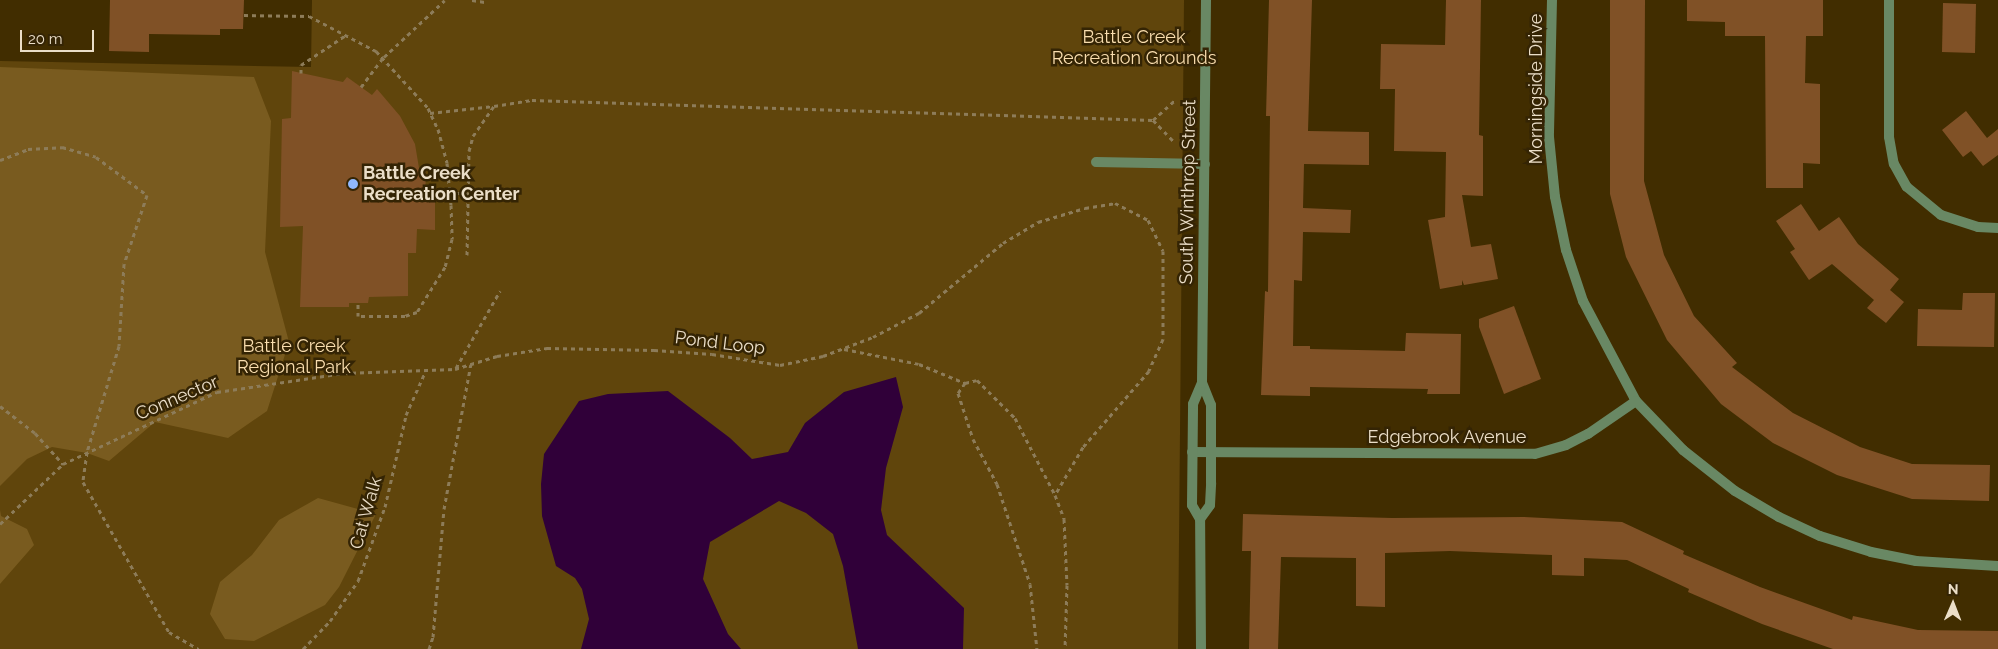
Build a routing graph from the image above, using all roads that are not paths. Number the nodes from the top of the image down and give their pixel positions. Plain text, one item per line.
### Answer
1 (1206, 0) edge
2 (1552, 0) edge
3 (1889, 0) edge
4 (1096, 162) dead end
5 (1205, 164) junction
6 (1998, 228) edge
7 (1202, 383) junction
8 (1636, 401) junction
9 (1192, 452) junction
10 (1211, 452) junction
11 (1200, 519) junction
12 (1998, 566) edge
13 (1201, 649) edge

1 - 5 street, South Winthrop Street
2 - 8 street, Morningside Drive
3 - 6 street
4 - 5 street
5 - 7 street, South Winthrop Street
7 - 9 street, South Winthrop Street
7 - 10 street, South Winthrop Street
8 - 10 street, Edgebrook Avenue
8 - 12 street
9 - 10 street, Edgebrook Avenue
9 - 11 street, South Winthrop Street
10 - 11 street, South Winthrop Street
11 - 13 street, South Winthrop Street

